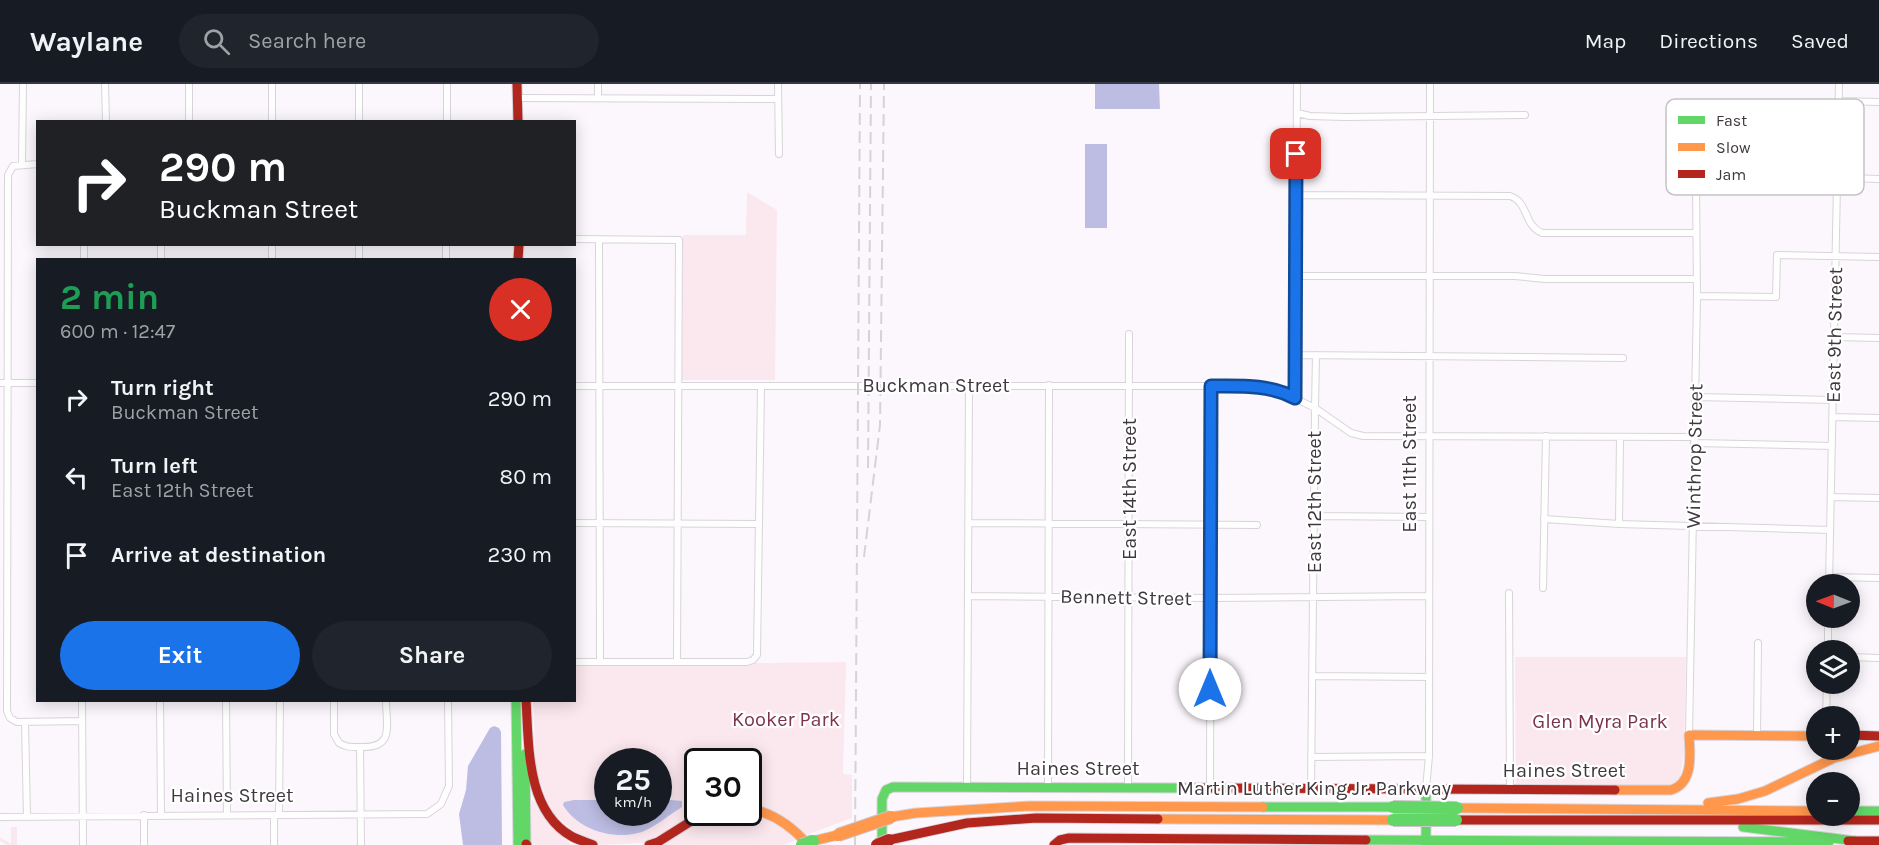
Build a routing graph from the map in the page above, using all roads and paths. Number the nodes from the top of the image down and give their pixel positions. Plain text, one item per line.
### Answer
1 (23, 84) edge
2 (105, 84) edge
3 (189, 84) edge
4 (272, 84) edge
5 (360, 84) edge
6 (447, 84) edge
7 (517, 84) edge
8 (598, 84) edge
9 (778, 84) edge
10 (1297, 84) edge
11 (1430, 84) edge
12 (518, 98) junction
13 (598, 99) junction
14 (778, 99) junction
15 (1864, 102) edge
16 (1879, 102) edge
17 (1297, 113) junction
18 (1525, 115) dead end
19 (1430, 116) junction
20 (106, 120) edge
21 (189, 120) edge
22 (272, 120) edge
23 (360, 120) edge
24 (447, 120) edge
25 (518, 120) edge
26 (779, 154) dead end
27 (22, 164) junction
28 (36, 164) edge
29 (1864, 179) edge
30 (1879, 179) edge
31 (1296, 195) junction
32 (1695, 195) edge
33 (1838, 195) edge
34 (1430, 196) junction
35 (1696, 234) junction
36 (576, 239) edge
37 (599, 240) junction
38 (1836, 256) junction
39 (1879, 257) edge
40 (1296, 276) junction
41 (1430, 276) junction
42 (1696, 279) junction
43 (1697, 296) junction
44 (1129, 334) dead end
45 (1834, 337) junction
46 (1879, 338) edge
47 (1295, 355) junction
48 (1316, 355) junction
49 (1430, 356) junction
50 (1623, 358) dead end
51 (0, 383) edge
52 (8, 383) junction
53 (36, 383) edge
54 (969, 385) junction
55 (1048, 385) junction
56 (1129, 385) junction
57 (576, 386) edge
58 (598, 386) junction
59 (679, 386) junction
60 (1211, 386) junction
61 (760, 387) junction
62 (1695, 397) junction
63 (1295, 398) junction
64 (1833, 400) junction
65 (1315, 408) junction
66 (1832, 417) junction
67 (1879, 418) edge
68 (1429, 436) junction
69 (1546, 436) junction
70 (1620, 437) junction
71 (1694, 440) junction
72 (1832, 446) junction
73 (1831, 497) junction
74 (1879, 498) edge
75 (1314, 516) junction
76 (1429, 517) junction
77 (1544, 519) junction
78 (576, 523) edge
79 (598, 523) junction
80 (678, 523) junction
81 (968, 523) junction
82 (758, 524) junction
83 (1048, 524) junction
84 (1129, 524) junction
85 (1211, 524) junction
86 (1619, 524) junction
87 (1257, 525) dead end
88 (1692, 526) junction
89 (1830, 530) junction
90 (1829, 574) edge
91 (1860, 578) edge
92 (1879, 578) edge
93 (1543, 588) dead end
94 (1509, 593) dead end
95 (968, 596) junction
96 (1048, 596) junction
97 (1428, 596) junction
98 (1314, 597) junction
99 (1129, 598) junction
100 (1211, 598) junction
101 (1758, 643) dead end
102 (1860, 657) edge
103 (1879, 658) edge
104 (576, 662) edge
105 (600, 662) junction
106 (677, 662) junction
107 (1312, 676) junction
108 (1429, 677) junction
109 (82, 702) edge
110 (160, 702) edge
111 (226, 702) edge
112 (280, 702) edge
113 (334, 702) edge
114 (386, 702) edge
115 (448, 702) edge
116 (516, 702) edge
117 (525, 702) edge
118 (525, 702) edge
119 (25, 722) junction
120 (82, 722) junction
121 (1689, 735) junction
122 (1860, 735) edge
123 (1757, 736) junction
124 (1806, 736) edge
125 (1879, 736) edge
126 (1879, 746) edge
127 (360, 747) junction
128 (1429, 756) junction
129 (1311, 757) junction
130 (967, 787) junction
131 (1128, 787) junction
132 (1048, 788) junction
133 (1210, 788) junction
134 (1311, 789) junction
135 (1426, 789) junction
136 (1510, 789) junction
137 (1649, 809) junction
138 (1806, 811) edge
139 (1860, 811) edge
140 (1879, 811) edge
141 (762, 812) edge
142 (361, 814) junction
143 (1393, 814) junction
144 (1457, 814) junction
145 (82, 815) junction
146 (144, 815) junction
147 (161, 815) junction
148 (227, 815) junction
149 (276, 815) junction
150 (0, 817) edge
151 (27, 817) junction
152 (1879, 820) edge
153 (1700, 821) junction
154 (684, 826) edge
155 (569, 836) junction
156 (1855, 841) junction
157 (1879, 841) edge
158 (1127, 842) edge
159 (1210, 842) edge
160 (1309, 842) edge
161 (1426, 842) edge
162 (1510, 842) edge
163 (1598, 842) edge
164 (883, 843) edge
165 (1681, 843) edge
166 (810, 844) edge
167 (82, 845) edge
168 (144, 845) edge
169 (274, 845) edge
170 (361, 845) edge
171 (524, 845) edge
172 (581, 845) edge
173 (593, 845) edge
174 (649, 845) edge
175 (1054, 845) edge

1 - 27 street
2 - 20 street
3 - 21 street
4 - 22 street
5 - 23 street
6 - 24 street
7 - 12 main road
8 - 13 street
9 - 14 street
10 - 17 street
11 - 19 street, East 11th Street
12 - 13 street
12 - 25 main road
13 - 14 street
14 - 26 street
15 - 16 street
17 - 19 street
17 - 31 street
18 - 19 street
19 - 34 street, East 11th Street
27 - 28 street
27 - 52 street
29 - 30 street
31 - 34 street
31 - 40 street
32 - 35 street, Winthrop Street
33 - 38 street, East 9th Street
34 - 35 street
34 - 41 street, East 11th Street
35 - 42 street, Winthrop Street
36 - 37 street
37 - 58 street
37 - 59 street
38 - 39 street
38 - 43 street
38 - 45 street, East 9th Street
40 - 41 street
40 - 47 street
41 - 42 street
41 - 49 street, East 11th Street
42 - 43 street, Winthrop Street
43 - 62 street, Winthrop Street
44 - 56 street, East 14th Street
45 - 46 street
45 - 64 street, East 9th Street
47 - 48 street
47 - 63 street
48 - 49 street
48 - 65 street
49 - 50 street
49 - 68 street, East 11th Street
51 - 52 street
52 - 53 street
52 - 119 street
54 - 55 street, Buckman Street
54 - 61 street, Buckman Street
54 - 81 street
55 - 56 street, Buckman Street
55 - 83 street
56 - 60 street, Buckman Street
56 - 84 street, East 14th Street
57 - 58 street, Buckman Street
58 - 59 street, Buckman Street
58 - 79 street
59 - 61 street, Buckman Street
59 - 80 street
60 - 63 street, Buckman Street
60 - 85 street
61 - 82 street
62 - 64 street
62 - 71 street, Winthrop Street
63 - 65 street, East 12th Street
64 - 66 street, East 9th Street
65 - 68 street
65 - 75 street, East 12th Street
66 - 67 street
66 - 72 street, East 9th Street
68 - 69 street
68 - 76 street, East 11th Street
69 - 70 street
69 - 77 street
70 - 71 street
70 - 86 street
71 - 72 street
71 - 88 street, Winthrop Street
72 - 73 street, East 9th Street
73 - 74 street
73 - 89 street, East 9th Street
75 - 76 street
75 - 98 street, East 12th Street
76 - 97 street, East 11th Street
77 - 86 street
77 - 93 street
78 - 79 street
79 - 80 street
79 - 105 street
80 - 82 street
80 - 106 street
81 - 83 street
81 - 95 street
82 - 106 street
83 - 84 street
83 - 96 street
84 - 85 street
84 - 99 street, East 14th Street
85 - 87 street
85 - 100 street
86 - 88 street
88 - 89 street
88 - 121 street, Winthrop Street
89 - 90 street, East 9th Street
91 - 92 street
94 - 136 street
95 - 96 street, Bennett Street
95 - 130 street
96 - 99 street, Bennett Street
96 - 132 street
97 - 98 street, Bennett Street
97 - 108 street, East 11th Street
98 - 100 street, Bennett Street
98 - 107 street, East 12th Street
99 - 100 street, Bennett Street
99 - 131 street, East 14th Street
100 - 133 street
101 - 123 street
102 - 103 street
104 - 105 street
105 - 106 street
107 - 108 street
107 - 129 street, East 12th Street
108 - 128 street, East 11th Street
109 - 120 street
110 - 147 street
111 - 148 street
112 - 149 street
113 - 127 street
114 - 127 street
115 - 142 street, Haines Street
116 - 171 main road
117 - 155 main road
118 - 171 main road
119 - 120 street
119 - 151 street
120 - 145 street
121 - 123 main road
121 - 136 main road, Haines Street
122 - 125 main road
123 - 124 main road
126 - 137 main road
127 - 142 street
128 - 129 street
128 - 135 street, East 11th Street
129 - 134 street, East 12th Street
130 - 132 main road, Haines Street
130 - 164 main road, Haines Street
131 - 132 main road, Haines Street
131 - 133 main road, Haines Street
133 - 134 main road, Haines Street
134 - 135 main road, Haines Street
135 - 136 main road, Haines Street
135 - 161 main road, East 11th Street
137 - 138 main road, Martin Luther King Jr. Parkway
137 - 144 main road, Martin Luther King Jr. Parkway
139 - 140 main road
141 - 166 main road
142 - 149 street, Haines Street
142 - 170 street
143 - 144 main road, Martin Luther King Jr. Parkway, bridge
143 - 164 main road, Martin Luther King Jr. Parkway
143 - 166 main road, Martin Luther King Jr. Parkway, bridge
144 - 153 main road, Martin Luther King Jr. Parkway
145 - 146 street, Haines Street
145 - 151 street, Haines Street
145 - 167 street
146 - 147 street, Haines Street
146 - 168 street
147 - 148 street, Haines Street
148 - 149 street, Haines Street
149 - 169 street
150 - 151 street, Haines Street
152 - 153 main road, Martin Luther King Jr. Parkway
153 - 156 main road
154 - 174 main road
155 - 172 main road
155 - 173 main road
156 - 157 main road
156 - 165 main road
158 - 159 main road
158 - 175 main road
159 - 160 main road
160 - 161 main road
161 - 162 main road
162 - 163 main road
163 - 165 main road

